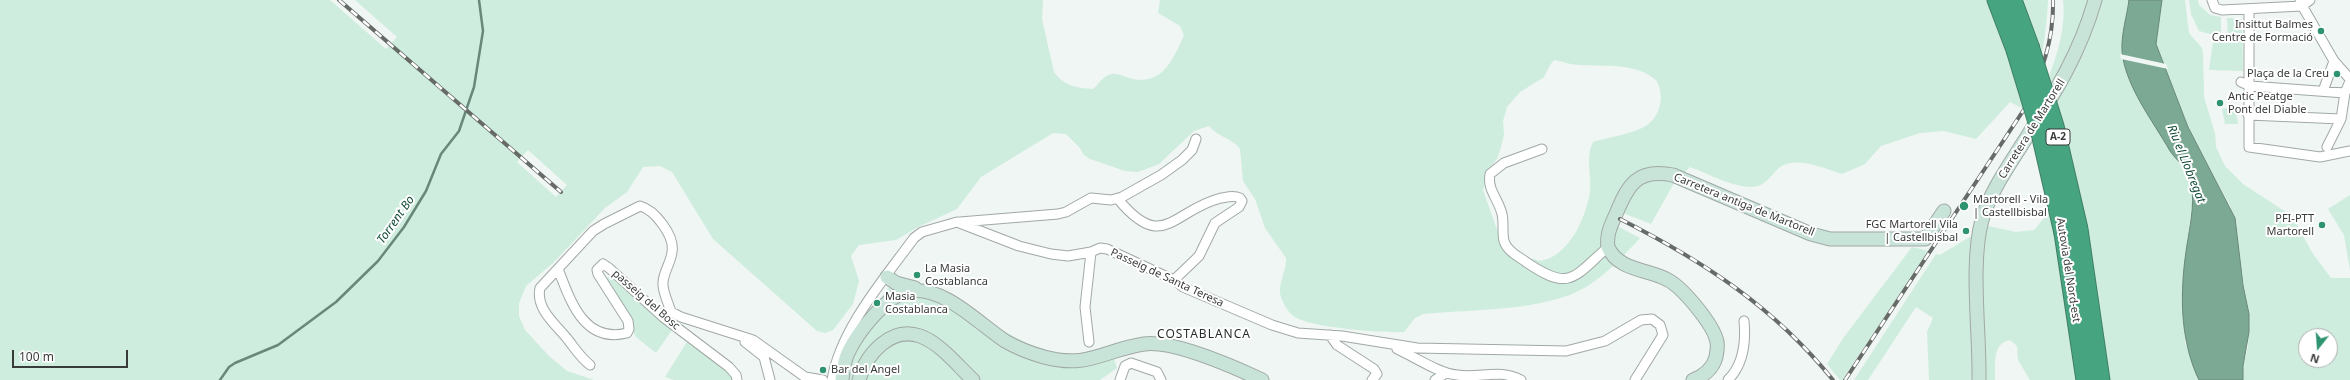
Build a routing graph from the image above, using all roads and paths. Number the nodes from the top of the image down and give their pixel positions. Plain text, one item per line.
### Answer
1 (1996, 0) edge
2 (2013, 0) edge
3 (2095, 0) edge
4 (2310, 0) edge
5 (2212, 3) edge
6 (2300, 3) edge
7 (2249, 9) junction
8 (2022, 48) junction
9 (2334, 61) junction
10 (2350, 80) edge
11 (2245, 84) junction
12 (2323, 91) junction
13 (2345, 93) junction
14 (2248, 115) junction
15 (2341, 119) junction
16 (1196, 139) dead end
17 (1542, 149) dead end
18 (2326, 151) junction
19 (2350, 151) edge
20 (1118, 199) junction
21 (1944, 211) dead end
22 (956, 222) junction
23 (2071, 231) junction
24 (1608, 247) junction
25 (1091, 252) junction
26 (558, 269) junction
27 (1174, 280) junction
28 (891, 284) junction
29 (922, 296) junction
30 (667, 314) junction
31 (883, 318) junction
32 (1744, 321) dead end
33 (730, 332) junction
34 (1330, 335) junction
35 (1088, 342) dead end
36 (1391, 345) junction
37 (590, 365) dead end
38 (1446, 372) junction
39 (843, 374) edge
40 (737, 380) edge
41 (770, 380) edge
42 (823, 380) edge
43 (832, 380) edge
44 (859, 380) edge
45 (973, 380) edge
46 (1120, 380) edge
47 (1161, 380) edge
48 (1262, 380) edge
49 (1372, 380) edge
50 (1435, 380) edge
51 (1521, 380) edge
52 (1635, 380) edge
53 (1693, 380) edge
54 (1728, 380) edge
55 (1979, 380) edge
56 (2084, 380) edge
57 (2101, 380) edge

1 - 8 highway, Autovia del Nord-est / A-2
2 - 8 highway, Autovia del Nord-est / A-2
3 - 55 main road, Carretera de Martorell
4 - 6 street
5 - 7 street
6 - 7 street
6 - 9 street
7 - 11 street
8 - 23 highway, Autovia del Nord-est / A-2, bridge
9 - 10 street
9 - 12 street
10 - 13 street
11 - 12 street
11 - 14 street
12 - 13 street
13 - 15 street
14 - 15 street
14 - 18 street
15 - 18 street
16 - 20 street
17 - 24 street
18 - 19 street
20 - 22 street
20 - 27 street
21 - 24 main road, Carretera antiga de Martorell
22 - 25 street, Passeig de Santa Teresa
22 - 28 street
23 - 56 highway, Autovia del Nord-est / A-2
23 - 57 highway, Autovia del Nord-est / A-2
24 - 53 main road
25 - 27 street, Passeig de Santa Teresa
25 - 35 street
26 - 30 street
26 - 30 street, passeig del Bosc
26 - 37 street
27 - 34 street, Passeig de Santa Teresa
28 - 29 main road
28 - 31 main road
28 - 39 main road
28 - 43 street
29 - 31 main road
29 - 48 main road
30 - 33 street
30 - 40 street, passeig del Bosc
31 - 39 main road
32 - 54 street
33 - 41 street
33 - 42 street
34 - 36 street, Passeig de Santa Teresa
34 - 49 street
36 - 38 street
36 - 52 street
38 - 50 street
38 - 51 street
44 - 45 main road
46 - 47 street

